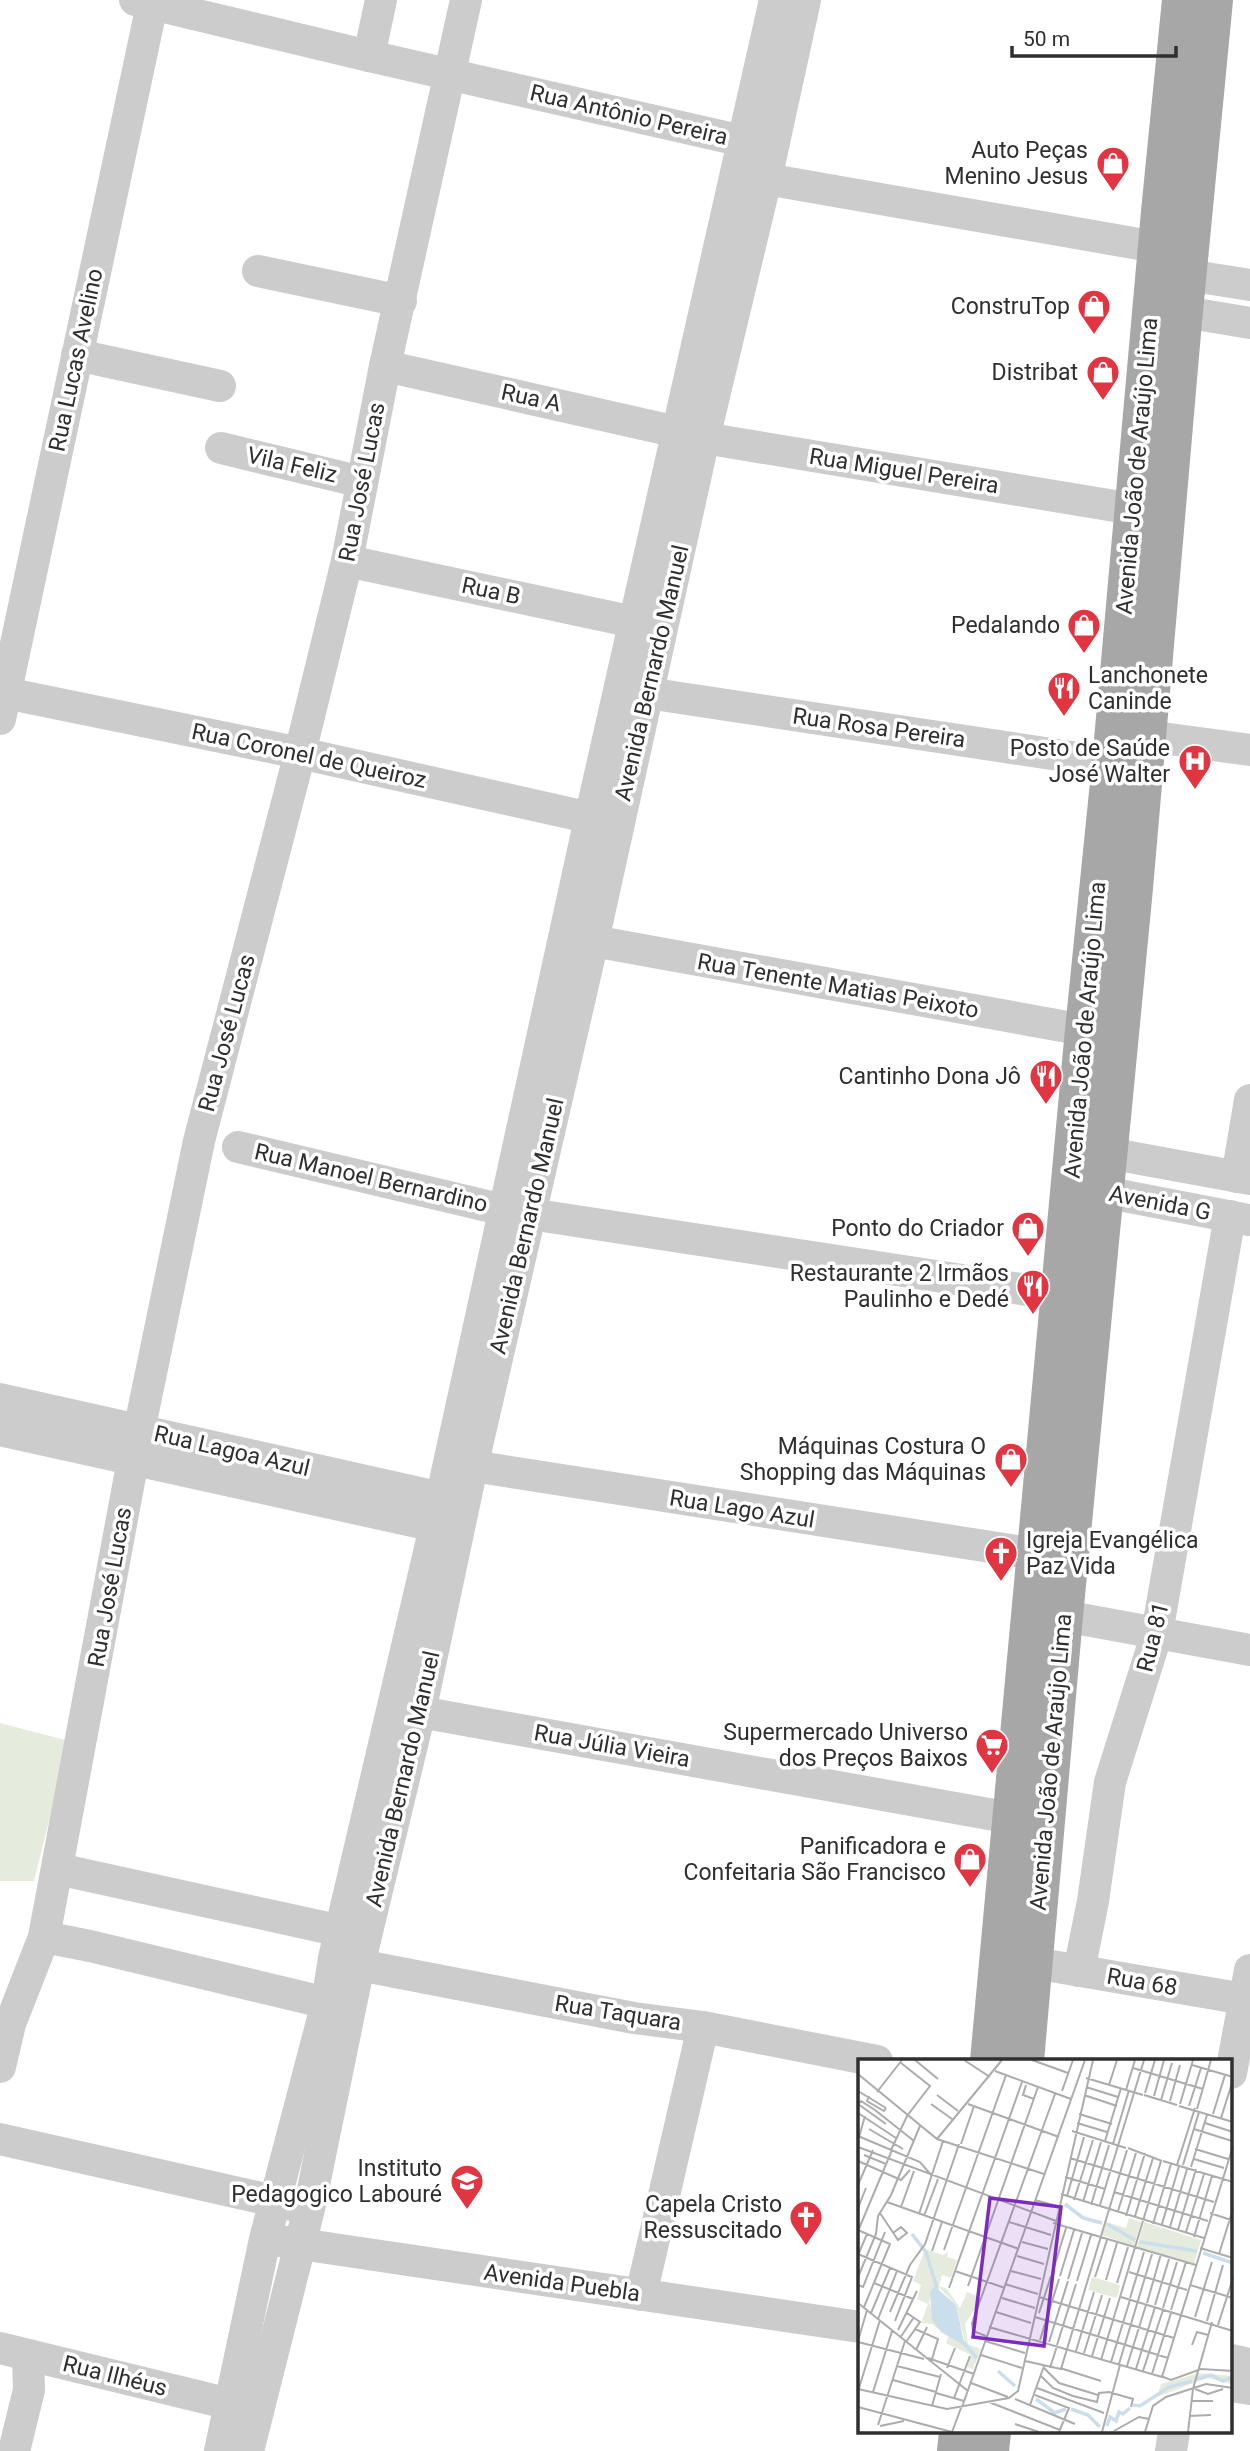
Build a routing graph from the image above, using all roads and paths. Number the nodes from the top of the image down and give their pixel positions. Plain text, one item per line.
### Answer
1 (381, 0) edge
2 (466, 0) edge
3 (775, 0) edge
4 (805, 0) edge
5 (1181, 0) edge
6 (1214, 0) edge
7 (147, 1) edge
8 (369, 56) junction
9 (451, 75) junction
10 (743, 141) junction
11 (766, 179) junction
12 (258, 271) dead end
13 (1179, 272) junction
14 (1250, 285) edge
15 (401, 301) junction
16 (1250, 324) edge
17 (77, 355) junction
18 (385, 366) junction
19 (220, 386) dead end
20 (690, 434) junction
21 (221, 448) dead end
22 (362, 482) junction
23 (1133, 509) junction
24 (348, 561) junction
25 (634, 622) junction
26 (1139, 633) junction
27 (647, 693) junction
28 (1134, 693) junction
29 (2, 701) edge
30 (1147, 736) junction
31 (1250, 750) edge
32 (300, 753) junction
33 (1111, 763) junction
34 (604, 821) junction
35 (593, 941) junction
36 (1084, 1030) junction
37 (555, 1043) junction
38 (1250, 1100) edge
39 (238, 1147) dead end
40 (1091, 1150) junction
41 (1243, 1178) edge
42 (1087, 1189) junction
43 (517, 1212) junction
44 (1240, 1218) edge
45 (1060, 1295) junction
46 (0, 1399) edge
47 (0, 1430) edge
48 (140, 1430) junction
49 (133, 1461) junction
50 (460, 1465) junction
51 (450, 1515) junction
52 (1036, 1554) junction
53 (1064, 1616) junction
54 (1157, 1633) junction
55 (1250, 1650) edge
56 (420, 1712) junction
57 (388, 1789) junction
58 (1011, 1818) junction
59 (58, 1869) junction
60 (341, 1931) junction
61 (44, 1937) junction
62 (1034, 1963) junction
63 (359, 1965) junction
64 (1079, 1971) junction
65 (1248, 1990) edge
66 (327, 2003) junction
67 (703, 2026) junction
68 (867, 2059) edge
69 (989, 2059) edge
70 (1025, 2059) edge
71 (0, 2067) edge
72 (1232, 2068) edge
73 (0, 2139) edge
74 (274, 2202) junction
75 (309, 2209) junction
76 (265, 2239) junction
77 (300, 2244) junction
78 (642, 2295) junction
79 (858, 2327) edge
80 (14, 2351) edge
81 (1232, 2360) edge
82 (1250, 2364) edge
83 (1232, 2386) edge
84 (1250, 2389) edge
85 (230, 2404) junction
86 (14, 2451) edge
87 (220, 2451) edge
88 (248, 2451) edge

1 - 8 street
2 - 9 street, Rua José Lucas
3 - 10 street, Avenida Bernardo Manuel
4 - 11 street, Avenida Bernardo Manuel
5 - 13 main road, Avenida João de Araújo Lima
6 - 13 main road, Avenida João de Araújo Lima
7 - 8 street, Rua Antônio Pereira
7 - 17 street, Rua Lucas Avelino
8 - 9 street, Rua Antônio Pereira
9 - 10 street, Rua Antônio Pereira
9 - 15 street, Rua José Lucas
10 - 11 street, Rua Antônio Pereira
10 - 20 street, Avenida Bernardo Manuel
11 - 13 street
11 - 20 street, Avenida Bernardo Manuel
12 - 15 street
13 - 14 street
13 - 16 street
13 - 23 main road, Avenida João de Araújo Lima
13 - 26 main road, Avenida João de Araújo Lima
15 - 18 street, Rua José Lucas
17 - 19 street
17 - 29 street, Rua Lucas Avelino
18 - 20 street, Rua A
18 - 22 street, Rua José Lucas
20 - 23 street, Rua Miguel Pereira
20 - 25 street, Avenida Bernardo Manuel
20 - 27 street, Avenida Bernardo Manuel
21 - 22 street, Vila Feliz
22 - 24 street, Rua José Lucas
23 - 26 main road, Avenida João de Araújo Lima
24 - 25 street, Rua B
24 - 32 street, Rua José Lucas
25 - 34 street, Avenida Bernardo Manuel
26 - 28 main road, Avenida João de Araújo Lima
27 - 33 street, Rua Rosa Pereira
27 - 34 street, Avenida Bernardo Manuel
28 - 30 main road, Avenida João de Araújo Lima
28 - 33 main road, Avenida João de Araújo Lima
29 - 32 street, Rua Coronel de Queiroz
30 - 31 street
30 - 40 main road, Avenida João de Araújo Lima
32 - 34 street, Rua Coronel de Queiroz
32 - 48 street, Rua José Lucas
33 - 36 main road, Avenida João de Araújo Lima
34 - 35 street, Avenida Bernardo Manuel
34 - 37 street, Avenida Bernardo Manuel
35 - 36 street, Rua Tenente Matias Peixoto
35 - 37 street, Avenida Bernardo Manuel
36 - 40 main road, Avenida João de Araújo Lima
37 - 43 street, Avenida Bernardo Manuel
38 - 41 street
39 - 43 street, Rua Manoel Bernardino
40 - 41 street, Avenida G
40 - 42 main road, Avenida João de Araújo Lima
42 - 44 street, Avenida G
42 - 45 main road, Avenida João de Araújo Lima
42 - 53 main road, Avenida João de Araújo Lima
43 - 45 street, Rua Manoel Bernardino
43 - 50 street, Avenida Bernardo Manuel
44 - 54 street, Rua 81
45 - 52 main road, Avenida João de Araújo Lima
46 - 48 street, Rua Lagoa Azul
47 - 49 street, Rua Lagoa Azul
48 - 49 street, Rua José Lucas
48 - 51 street, Rua Lagoa Azul
49 - 51 street, Rua Lagoa Azul
49 - 59 street, Rua José Lucas
50 - 51 street, Avenida Bernardo Manuel
50 - 52 street, Rua Lago Azul
51 - 56 street, Avenida Bernardo Manuel
51 - 57 street, Avenida Bernardo Manuel
52 - 58 main road, Avenida João de Araújo Lima
53 - 54 street
53 - 62 main road, Avenida João de Araújo Lima
54 - 55 street
54 - 64 street, Rua 81
56 - 57 street, Avenida Bernardo Manuel
56 - 58 street, Rua Júlia Vieira
57 - 60 street, Avenida Bernardo Manuel
57 - 63 street, Avenida Bernardo Manuel
58 - 69 main road, Avenida João de Araújo Lima
59 - 60 street
59 - 61 street, Rua José Lucas
60 - 66 street, Avenida Bernardo Manuel
61 - 66 street
61 - 71 street, Rua José Lucas
62 - 64 street, Rua 68
62 - 70 main road, Avenida João de Araújo Lima
63 - 67 street, Rua Taquara
63 - 75 street, Avenida Bernardo Manuel
64 - 65 street, Rua 68
65 - 72 street
66 - 74 street, Avenida Bernardo Manuel
67 - 68 street, Rua Taquara
67 - 78 street
73 - 74 street
74 - 75 street
74 - 76 street, Avenida Bernardo Manuel
75 - 77 street, Avenida Bernardo Manuel
76 - 77 street, Avenida Puebla
76 - 85 street, Avenida Bernardo Manuel
77 - 78 street, Avenida Puebla
77 - 88 street, Avenida Bernardo Manuel
78 - 79 street, Avenida Puebla
80 - 85 street, Rua Ilhéus
80 - 86 street
81 - 82 street
83 - 84 street
85 - 87 street, Avenida Bernardo Manuel

